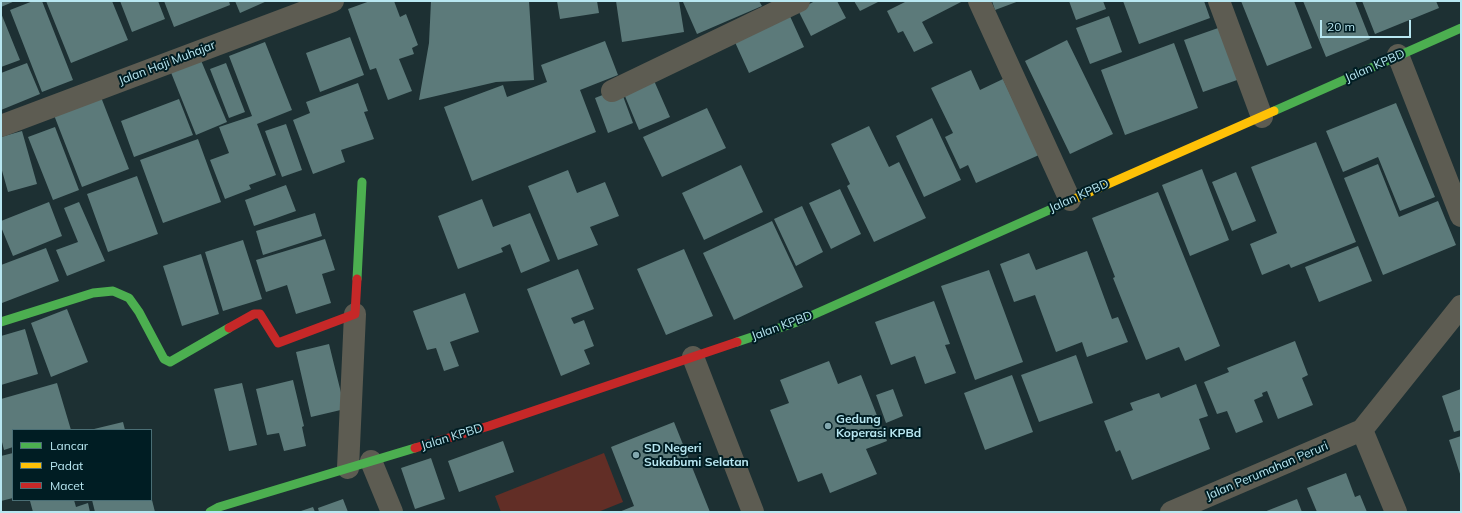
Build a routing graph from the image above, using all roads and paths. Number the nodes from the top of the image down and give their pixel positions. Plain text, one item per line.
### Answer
1 (333, 1) edge
2 (799, 1) edge
3 (978, 1) edge
4 (1219, 1) edge
5 (1461, 28) edge
6 (1398, 55) junction
7 (612, 91) dead end
8 (1262, 117) junction
9 (1, 126) edge
10 (362, 182) dead end
11 (1070, 200) junction
12 (1461, 216) edge
13 (1461, 306) edge
14 (355, 314) junction
15 (1, 322) edge
16 (693, 357) junction
17 (1362, 430) junction
18 (374, 460) junction
19 (348, 468) junction
20 (210, 512) edge
21 (392, 512) edge
22 (753, 512) edge
23 (1171, 512) edge
24 (1396, 512) edge

1 - 9 street, Jalan Haji Muhajar
2 - 7 street
3 - 11 street
4 - 8 street
5 - 6 street, Jalan KPBD
6 - 8 street, Jalan KPBD
6 - 12 street
8 - 11 street, Jalan KPBD
10 - 14 street
11 - 16 street, Jalan KPBD
13 - 17 street, Jalan Perumahan Peruri
14 - 15 street
14 - 19 street
16 - 18 street, Jalan KPBD
16 - 22 street
17 - 23 street, Jalan Perumahan Peruri
17 - 24 street
18 - 19 street, Jalan KPBD
18 - 21 street
19 - 20 street, Jalan KPBD

